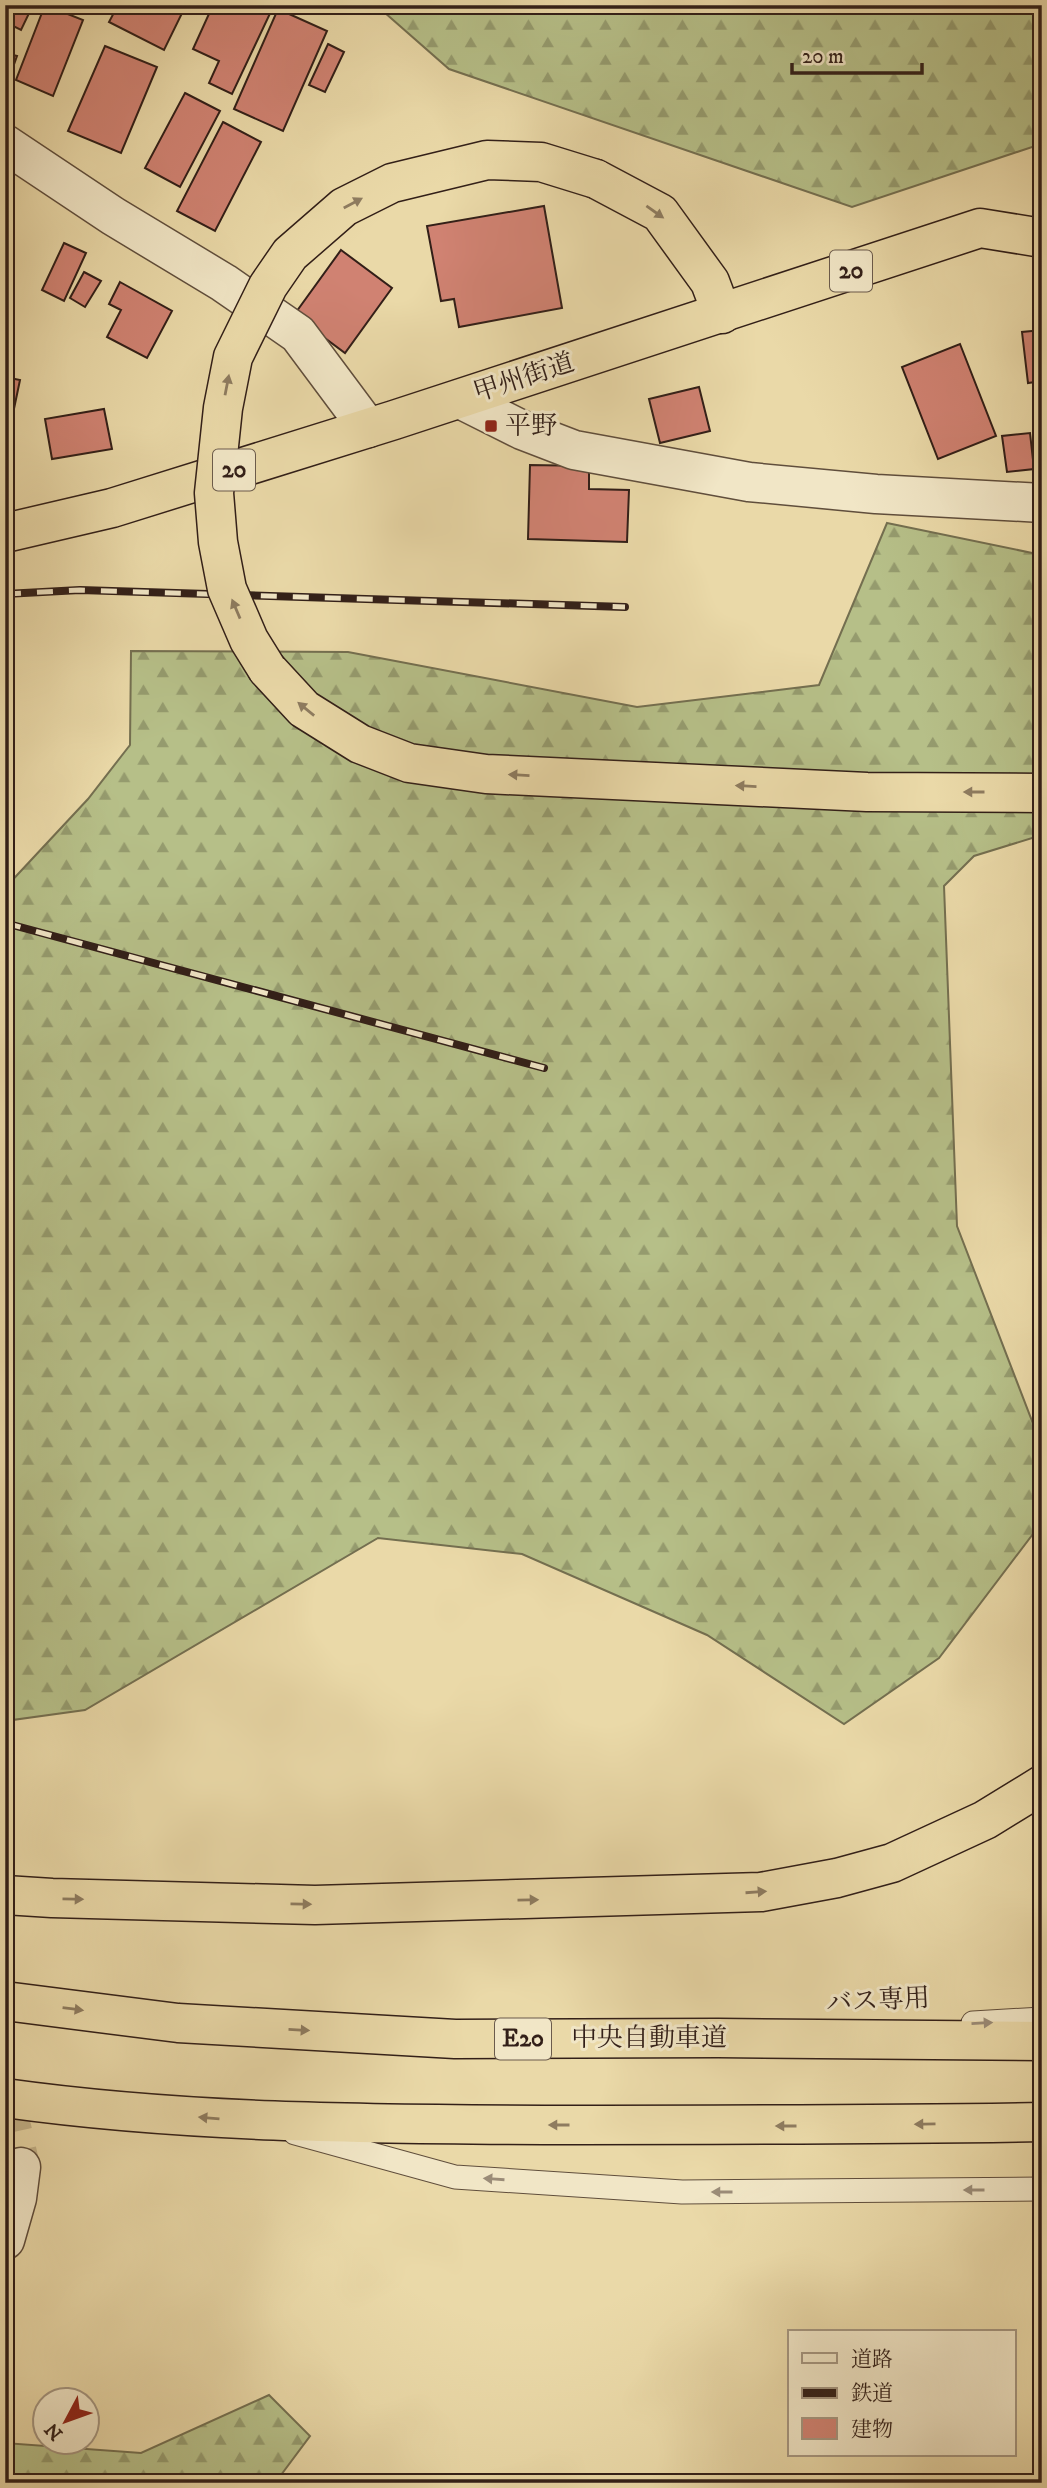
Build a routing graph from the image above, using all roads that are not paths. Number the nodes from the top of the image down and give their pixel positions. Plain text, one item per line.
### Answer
1 (5, 144) edge
2 (1042, 238) edge
3 (723, 314) junction
4 (460, 399) junction
5 (368, 428) junction
6 (1042, 503) edge
7 (5, 533) edge
8 (1042, 793) edge
9 (1042, 1785) edge
10 (5, 1895) edge
11 (5, 2001) edge
12 (1042, 2019) edge
13 (718, 2038) junction
14 (1042, 2041) edge
15 (5, 2098) edge
16 (253, 2121) junction
17 (1042, 2122) edge
18 (21, 2167) tunnel mouth
19 (1042, 2189) edge
20 (5, 2241) edge

1 - 5 street
2 - 3 highway, 甲州街道 / 20
3 - 4 highway, 甲州街道 / 20
8 -> 3 highway, bridge
4 - 5 highway, 甲州街道 / 20
4 - 6 street
5 - 7 highway, 甲州街道 / 20
10 -> 9 highway
11 -> 13 highway, 中央自動車道 / E20
13 -> 12 lane, バス専用
13 - 14 highway, 中央自動車道 / E20
16 -> 15 highway
17 -> 16 highway
19 -> 16 lane
18 - 20 street

